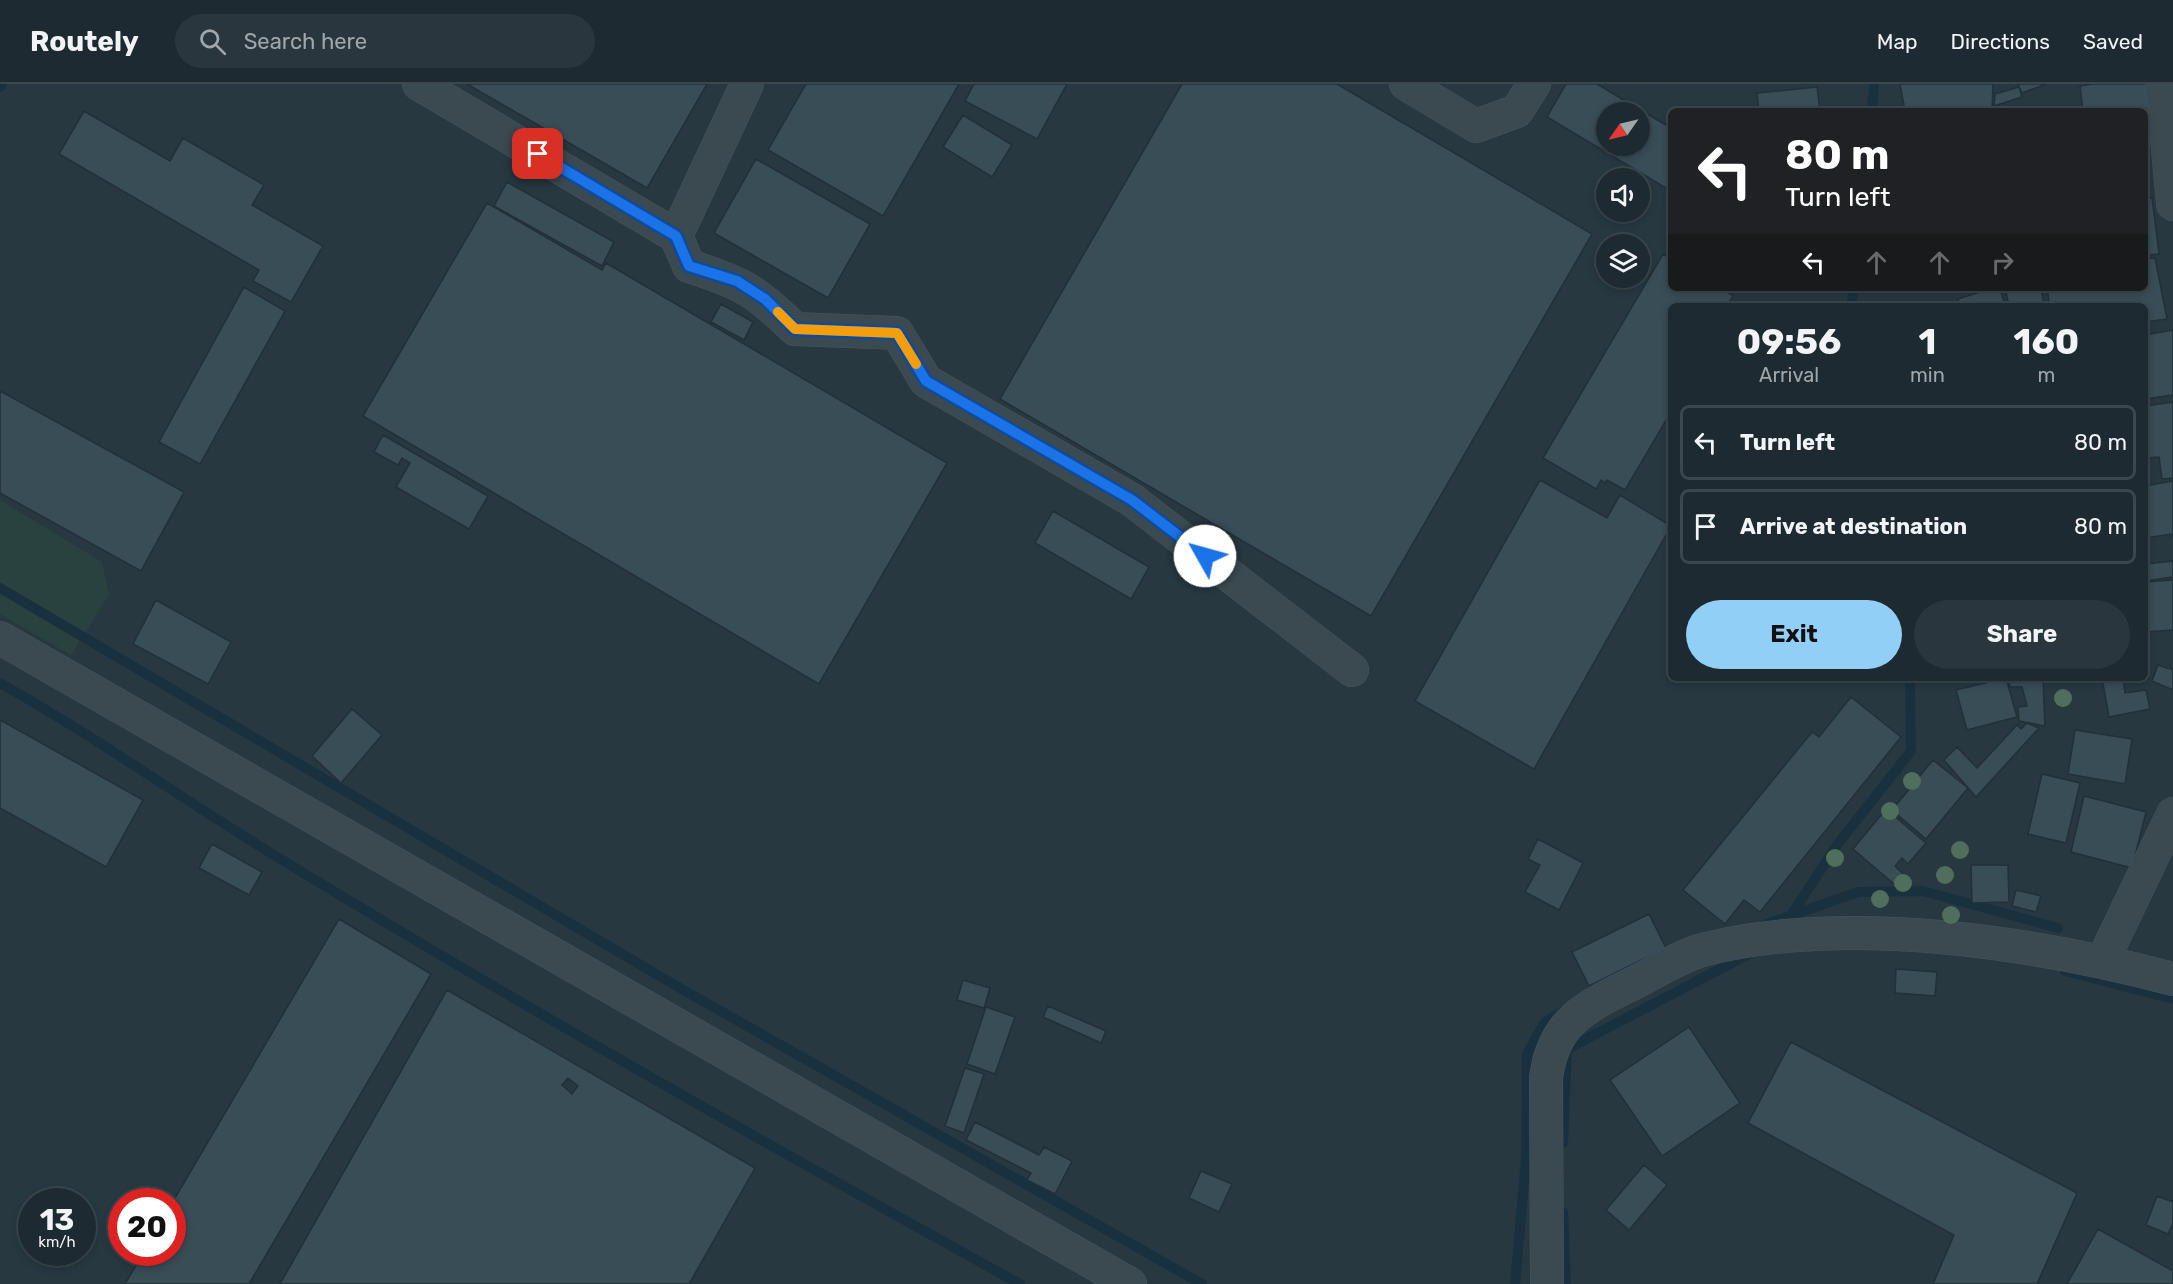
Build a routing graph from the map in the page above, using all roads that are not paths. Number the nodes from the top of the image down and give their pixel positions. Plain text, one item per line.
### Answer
1 (419, 84) edge
2 (747, 84) edge
3 (1406, 84) edge
4 (1533, 84) edge
5 (2162, 84) edge
6 (2173, 204) edge
7 (676, 236) junction
8 (0, 638) edge
9 (1352, 670) dead end
10 (2173, 814) edge
11 (2103, 960) junction
12 (2173, 979) edge
13 (1130, 1284) edge
14 (1547, 1284) edge

1 - 7 street
2 - 7 street
3 - 4 street
5 - 6 street
7 - 9 street
8 - 13 street
10 - 11 street
11 - 12 street
11 - 14 street

